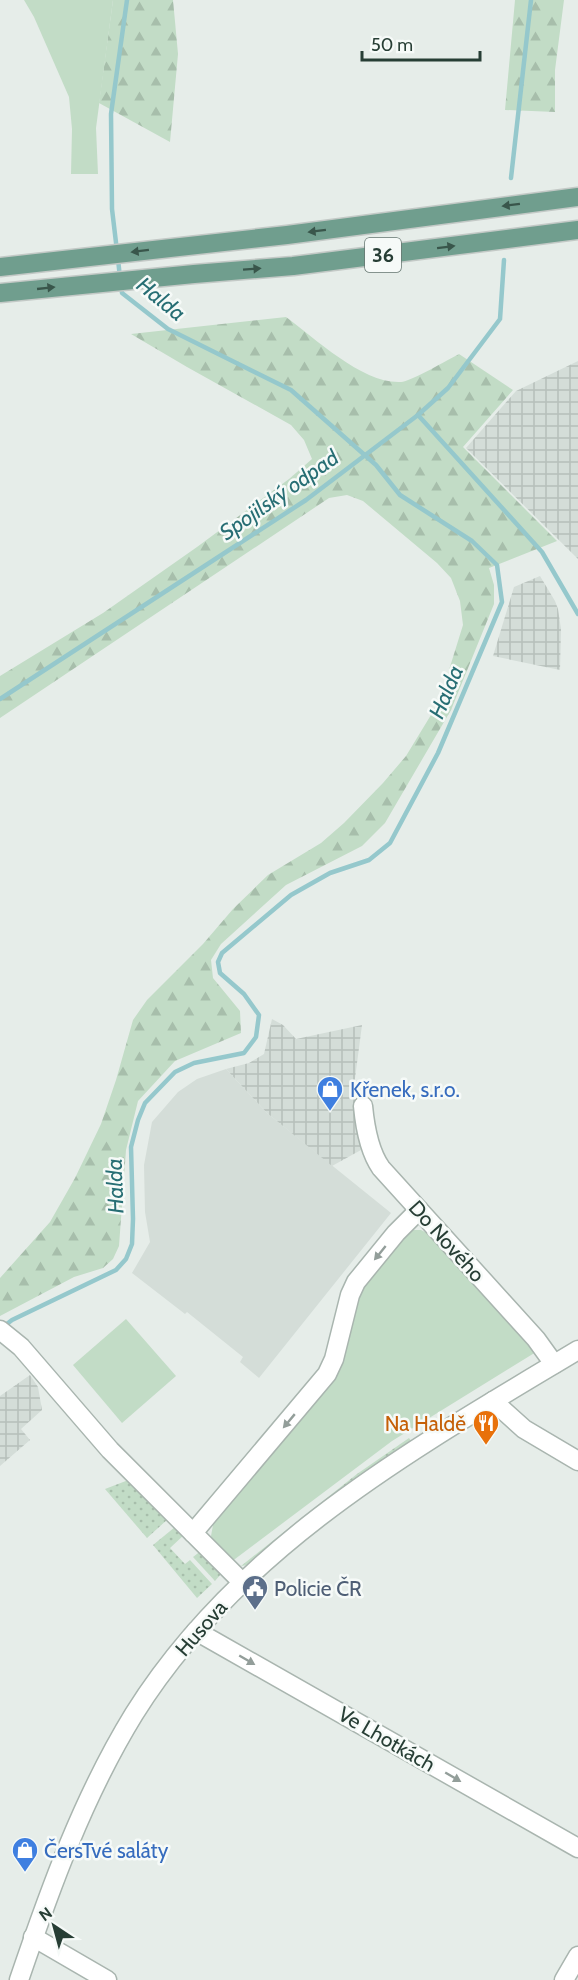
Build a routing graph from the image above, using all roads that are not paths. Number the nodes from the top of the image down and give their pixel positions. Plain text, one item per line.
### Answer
1 (578, 197) edge
2 (578, 230) edge
3 (0, 267) edge
4 (0, 293) edge
5 (363, 1106) dead end
6 (419, 1210) junction
7 (7, 1335) edge
8 (578, 1350) edge
9 (554, 1364) junction
10 (494, 1401) junction
11 (578, 1461) edge
12 (193, 1533) junction
13 (242, 1582) junction
14 (196, 1631) junction
15 (578, 1848) edge
16 (33, 1937) junction
17 (578, 1956) edge
18 (19, 1980) edge
19 (107, 1980) edge
20 (564, 1980) edge

1 -> 3 main road, 36
4 -> 2 main road, 36
5 - 6 street, Do Nového
6 - 9 street, Do Nového
6 -> 12 street
7 - 12 street
8 - 9 street, Husova
9 - 10 street, Husova
10 - 11 street
10 - 13 street, Husova
12 - 13 street
13 - 14 street, Husova
14 -> 15 street, Ve Lhotkách
14 - 16 street, Husova
16 - 18 street, Husova
16 - 19 street
17 - 20 street

